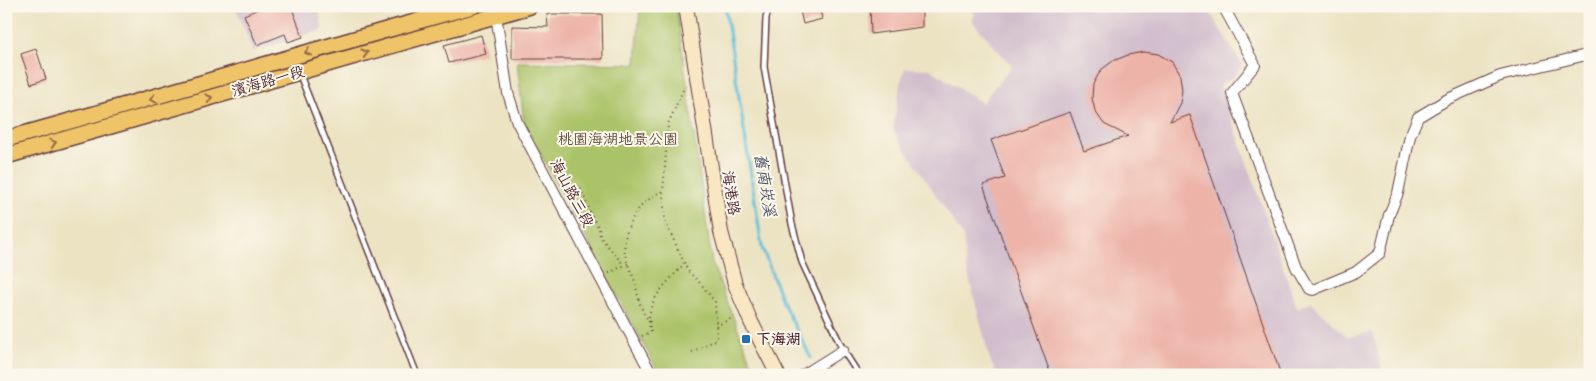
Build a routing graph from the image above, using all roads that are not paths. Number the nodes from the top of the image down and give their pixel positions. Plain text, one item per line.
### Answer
1 (473, 6) edge
2 (530, 6) edge
3 (686, 6) edge
4 (769, 6) edge
5 (1223, 6) edge
6 (496, 11) edge
7 (1590, 54) edge
8 (299, 72) junction
9 (229, 76) junction
10 (232, 92) junction
11 (6, 139) edge
12 (6, 156) edge
13 (843, 350) junction
14 (417, 375) edge
15 (652, 375) edge
16 (778, 375) edge
17 (802, 375) edge
18 (859, 375) edge

1 -> 9 main road, 濱海路一段
2 - 6 main road, 濱海路一段
3 - 16 street, 海港路
4 - 13 lane
5 - 7 street
8 -> 6 main road, 濱海路一段
6 - 15 street, 海山路三段
8 - 10 main road, 濱海路一段
8 - 14 lane
9 - 10 main road
9 -> 11 main road, 濱海路一段
12 -> 10 main road, 濱海路一段
13 - 17 street
13 - 18 lane

